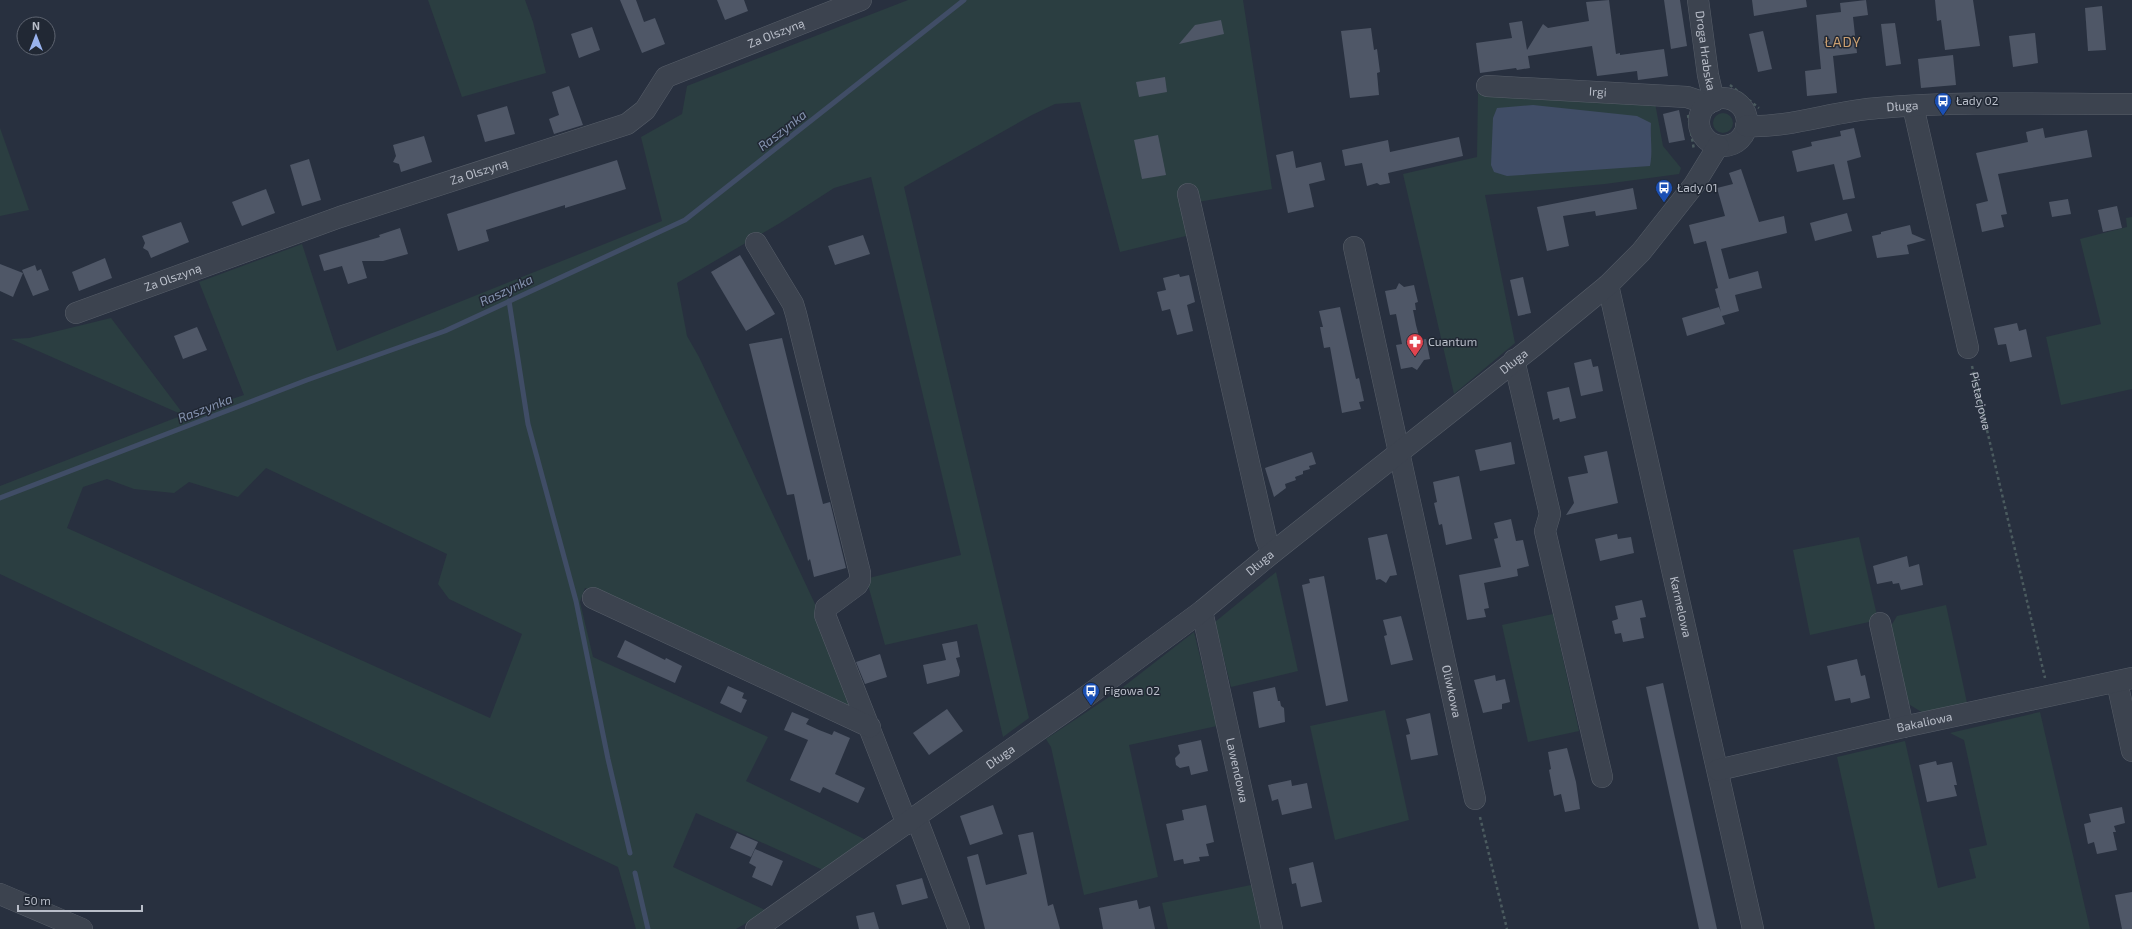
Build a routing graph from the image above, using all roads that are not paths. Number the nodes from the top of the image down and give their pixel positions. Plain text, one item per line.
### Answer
1 (861, 0) edge
2 (1698, 0) edge
3 (1487, 86) dead end
4 (1711, 102) junction
5 (2132, 104) edge
6 (1913, 106) junction
7 (1746, 126) junction
8 (1718, 146) junction
9 (1188, 194) dead end
10 (756, 243) dead end
11 (1354, 248) dead end
12 (1608, 285) junction
13 (76, 313) dead end
14 (1968, 348) road end
15 (1514, 360) junction
16 (1398, 453) junction
17 (1272, 553) junction
18 (593, 598) dead end
19 (1202, 611) junction
20 (1880, 622) dead end
21 (2124, 680) edge
22 (870, 727) junction
23 (1903, 727) junction
24 (2132, 751) edge
25 (1718, 770) junction
26 (1602, 777) dead end
27 (1475, 799) road end
28 (911, 820) junction
29 (0, 894) edge
30 (82, 929) edge
31 (756, 929) edge
32 (960, 929) edge
33 (1272, 929) edge
34 (1753, 929) edge

1 - 13 street, Za Olszyną
2 - 4 street, Droga Hrabska
3 - 4 street, Irgi
4 - 7 street
4 - 8 street
5 - 6 street, Długa
6 - 7 street, Długa
6 - 14 street
7 - 8 street
8 - 12 street, Długa
9 - 17 street
10 - 22 street
11 - 16 street, Oliwkowa
12 - 15 street, Długa
12 - 25 street, Karmelowa
15 - 16 street, Długa
15 - 26 street
16 - 17 street, Długa
16 - 27 street, Oliwkowa
17 - 19 street, Długa
18 - 22 street
19 - 28 street, Długa
19 - 33 street, Lawendowa
20 - 23 street
21 - 23 street, Bakaliowa
21 - 24 street
22 - 28 street
23 - 25 street, Bakaliowa
25 - 34 street, Karmelowa
28 - 31 street, Długa
28 - 32 street
29 - 30 street

